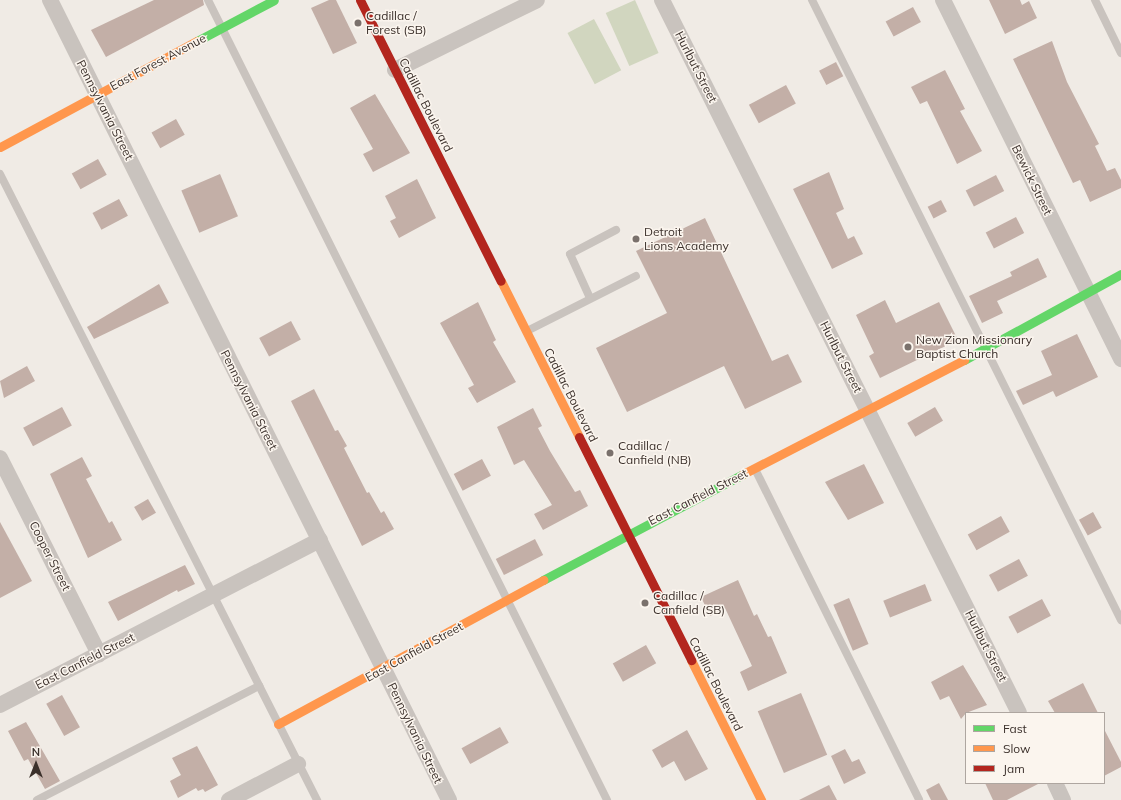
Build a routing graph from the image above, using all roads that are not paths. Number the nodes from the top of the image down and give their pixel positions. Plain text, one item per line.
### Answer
1 (50, 0) edge
2 (208, 0) edge
3 (274, 0) edge
4 (360, 0) edge
5 (662, 0) edge
6 (812, 0) edge
7 (943, 0) edge
8 (1095, 0) edge
9 (528, 2) edge
10 (222, 28) junction
11 (1121, 52) edge
12 (395, 70) junction
13 (97, 95) junction
14 (0, 147) edge
15 (0, 174) edge
16 (616, 230) dead end
17 (1121, 274) edge
18 (636, 276) dead end
19 (1088, 292) junction
20 (590, 298) junction
21 (526, 331) junction
22 (987, 347) junction
23 (1121, 359) edge
24 (868, 411) junction
25 (0, 458) edge
26 (754, 468) junction
27 (627, 533) junction
28 (320, 540) junction
29 (213, 595) junction
30 (507, 600) junction
31 (1121, 620) edge
32 (99, 654) junction
33 (384, 669) junction
34 (259, 686) junction
35 (0, 705) edge
36 (1019, 712) edge
37 (278, 724) junction
38 (298, 764) junction
39 (1055, 784) edge
40 (37, 800) edge
41 (229, 800) edge
42 (317, 800) edge
43 (449, 800) edge
44 (607, 800) edge
45 (761, 800) edge
46 (918, 800) edge
47 (1063, 800) edge

1 - 13 street, Pennsylvania Street
2 - 10 lane
3 - 10 street, East Forest Avenue
4 - 12 street, Cadillac Boulevard
5 - 24 street, Hurlbut Street
6 - 22 lane
7 - 19 street, Bewick Street
8 - 11 lane
9 - 12 street
10 - 13 street, East Forest Avenue
10 - 30 lane
12 - 21 street, Cadillac Boulevard
13 - 14 street, East Forest Avenue
13 - 28 street, Pennsylvania Street
15 - 29 lane
16 - 20 lane
17 - 19 street, East Canfield Street
18 - 20 lane
19 - 22 street, East Canfield Street
19 - 23 street, Bewick Street
20 - 21 lane
21 - 27 street, Cadillac Boulevard
22 - 24 street, East Canfield Street
22 - 31 lane
24 - 26 street, East Canfield Street
24 - 36 street, Hurlbut Street
25 - 32 street, Cooper Street
26 - 27 street, East Canfield Street
26 - 46 lane
27 - 30 street, East Canfield Street
27 - 45 street, Cadillac Boulevard
28 - 29 street, East Canfield Street
28 - 33 street, Pennsylvania Street
29 - 32 street, East Canfield Street
29 - 34 lane
30 - 33 street, East Canfield Street
30 - 44 lane
32 - 35 street, East Canfield Street
33 - 37 street, East Canfield Street
33 - 43 street, Pennsylvania Street
34 - 37 lane
34 - 40 lane
37 - 38 lane
38 - 41 street
38 - 42 lane
39 - 47 street

